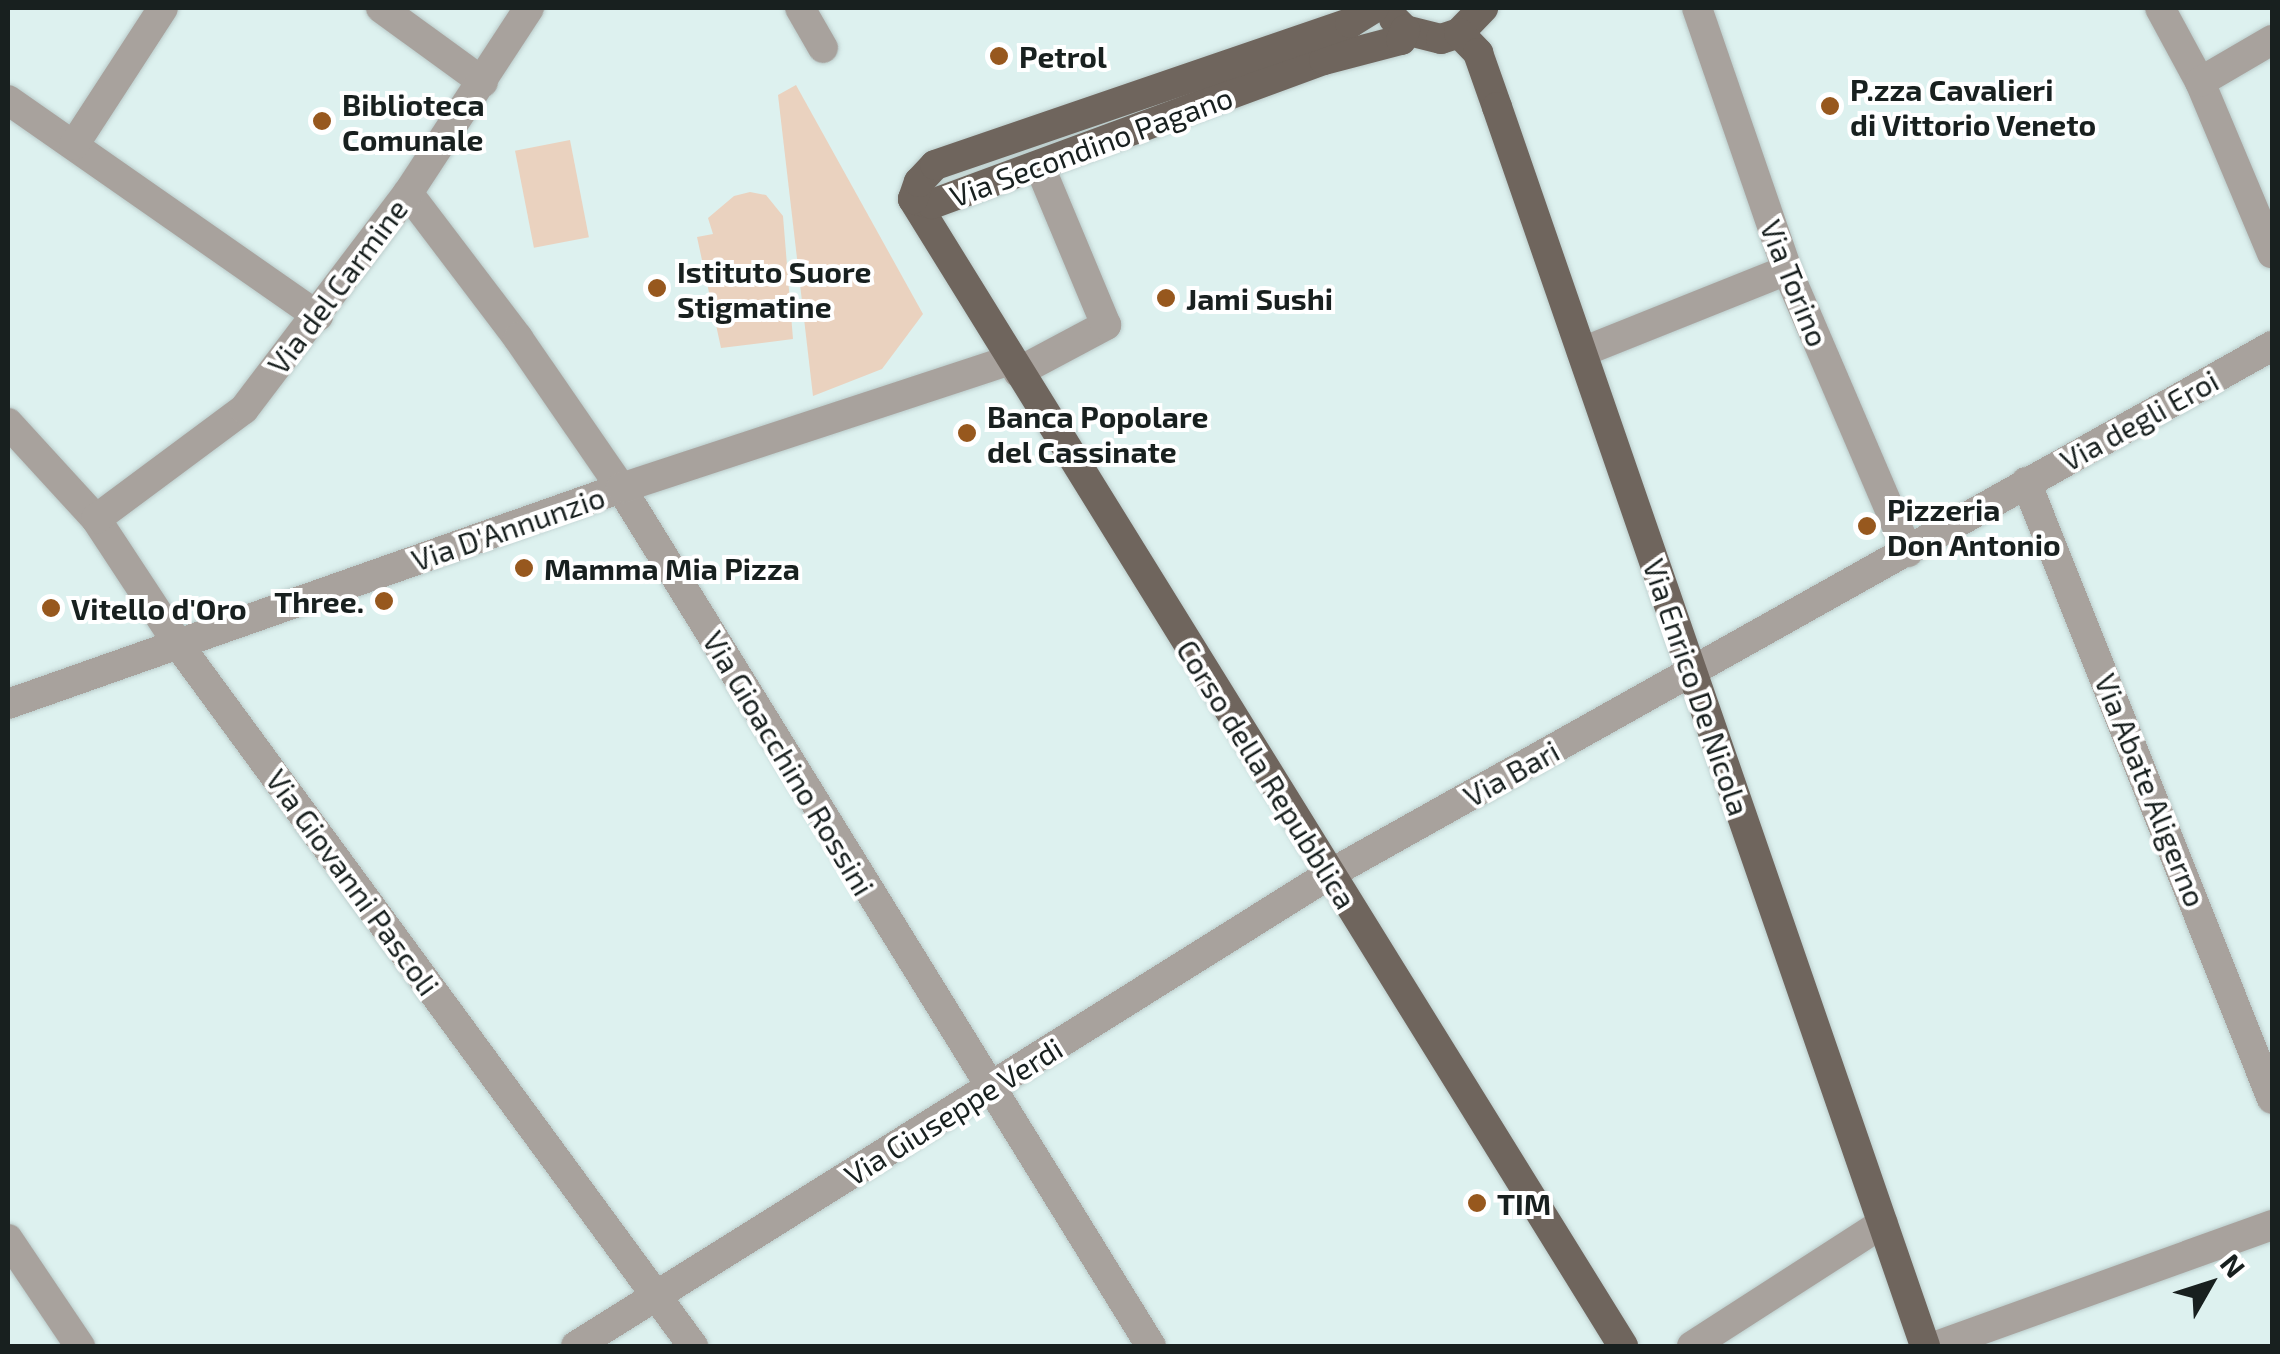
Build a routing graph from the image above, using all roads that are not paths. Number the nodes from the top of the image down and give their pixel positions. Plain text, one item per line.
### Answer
1 (163, 8) edge
2 (381, 8) edge
3 (529, 8) edge
4 (800, 8) edge
5 (1374, 8) edge
6 (1697, 8) edge
7 (2160, 8) edge
8 (1485, 9) edge
9 (1396, 19) edge
10 (1459, 33) junction
11 (2272, 40) edge
12 (823, 48) dead end
13 (483, 82) junction
14 (2200, 82) junction
15 (8, 100) edge
16 (74, 145) junction
17 (1039, 165) junction
18 (408, 193) junction
19 (913, 200) junction
20 (2272, 253) edge
21 (1787, 270) junction
22 (318, 316) junction
23 (2272, 346) edge
24 (1582, 352) junction
25 (1014, 366) junction
26 (8, 423) edge
27 (2026, 482) junction
28 (621, 488) junction
29 (96, 520) junction
30 (1908, 552) junction
31 (178, 644) junction
32 (1692, 672) junction
33 (8, 704) edge
34 (1330, 874) junction
35 (2266, 1058) edge
36 (988, 1089) junction
37 (2272, 1099) edge
38 (1882, 1222) junction
39 (2272, 1225) edge
40 (8, 1239) edge
41 (657, 1297) junction
42 (80, 1346) edge
43 (576, 1346) edge
44 (692, 1346) edge
45 (1151, 1346) edge
46 (1624, 1346) edge
47 (1692, 1346) edge
48 (1926, 1346) edge
49 (1936, 1346) edge

1 - 16 street
2 - 13 street
3 - 13 street, Via del Carmine
4 - 12 street
5 - 19 main road, Via Secondino Pagano
6 - 21 street, Via Torino
7 - 14 street
8 - 10 main road
9 - 10 main road
9 - 17 main road, Via Secondino Pagano
10 - 24 main road, Via Enrico De Nicola
11 - 14 street
13 - 18 street, Via del Carmine
14 - 20 street
15 - 16 street
16 - 22 street
17 - 19 main road, Via Secondino Pagano
17 - 25 street, Via D'Annunzio
18 - 22 street, Via del Carmine
18 - 28 street, Via Gioacchino Rossini
19 - 25 main road, Corso della Repubblica
21 - 24 street
21 - 30 street, Via Torino
22 - 29 street, Via del Carmine
23 - 27 street, Via degli Eroi
24 - 32 main road, Via Enrico De Nicola
25 - 28 street, Via D'Annunzio
25 - 34 main road, Corso della Repubblica
26 - 29 street, Via Giovanni Pascoli
27 - 30 street, Via degli Eroi
27 - 35 street, Via Abate Aligerno
28 - 31 street, Via D'Annunzio
28 - 36 street, Via Gioacchino Rossini
29 - 31 street, Via Giovanni Pascoli
30 - 32 street, Via degli Eroi
31 - 33 street, Via D'Annunzio
31 - 41 street, Via Giovanni Pascoli
32 - 34 street, Via Bari
32 - 38 main road, Via Enrico De Nicola
34 - 36 street, Via Giuseppe Verdi
34 - 46 main road, Corso della Repubblica
35 - 37 street, Via Abate Aligerno
36 - 41 street, Via Giuseppe Verdi
36 - 45 street, Via Gioacchino Rossini
38 - 47 street
38 - 48 main road, Via Enrico De Nicola
39 - 49 street
40 - 42 street
41 - 43 street, Via Giuseppe Verdi
41 - 44 street, Via Giovanni Pascoli

